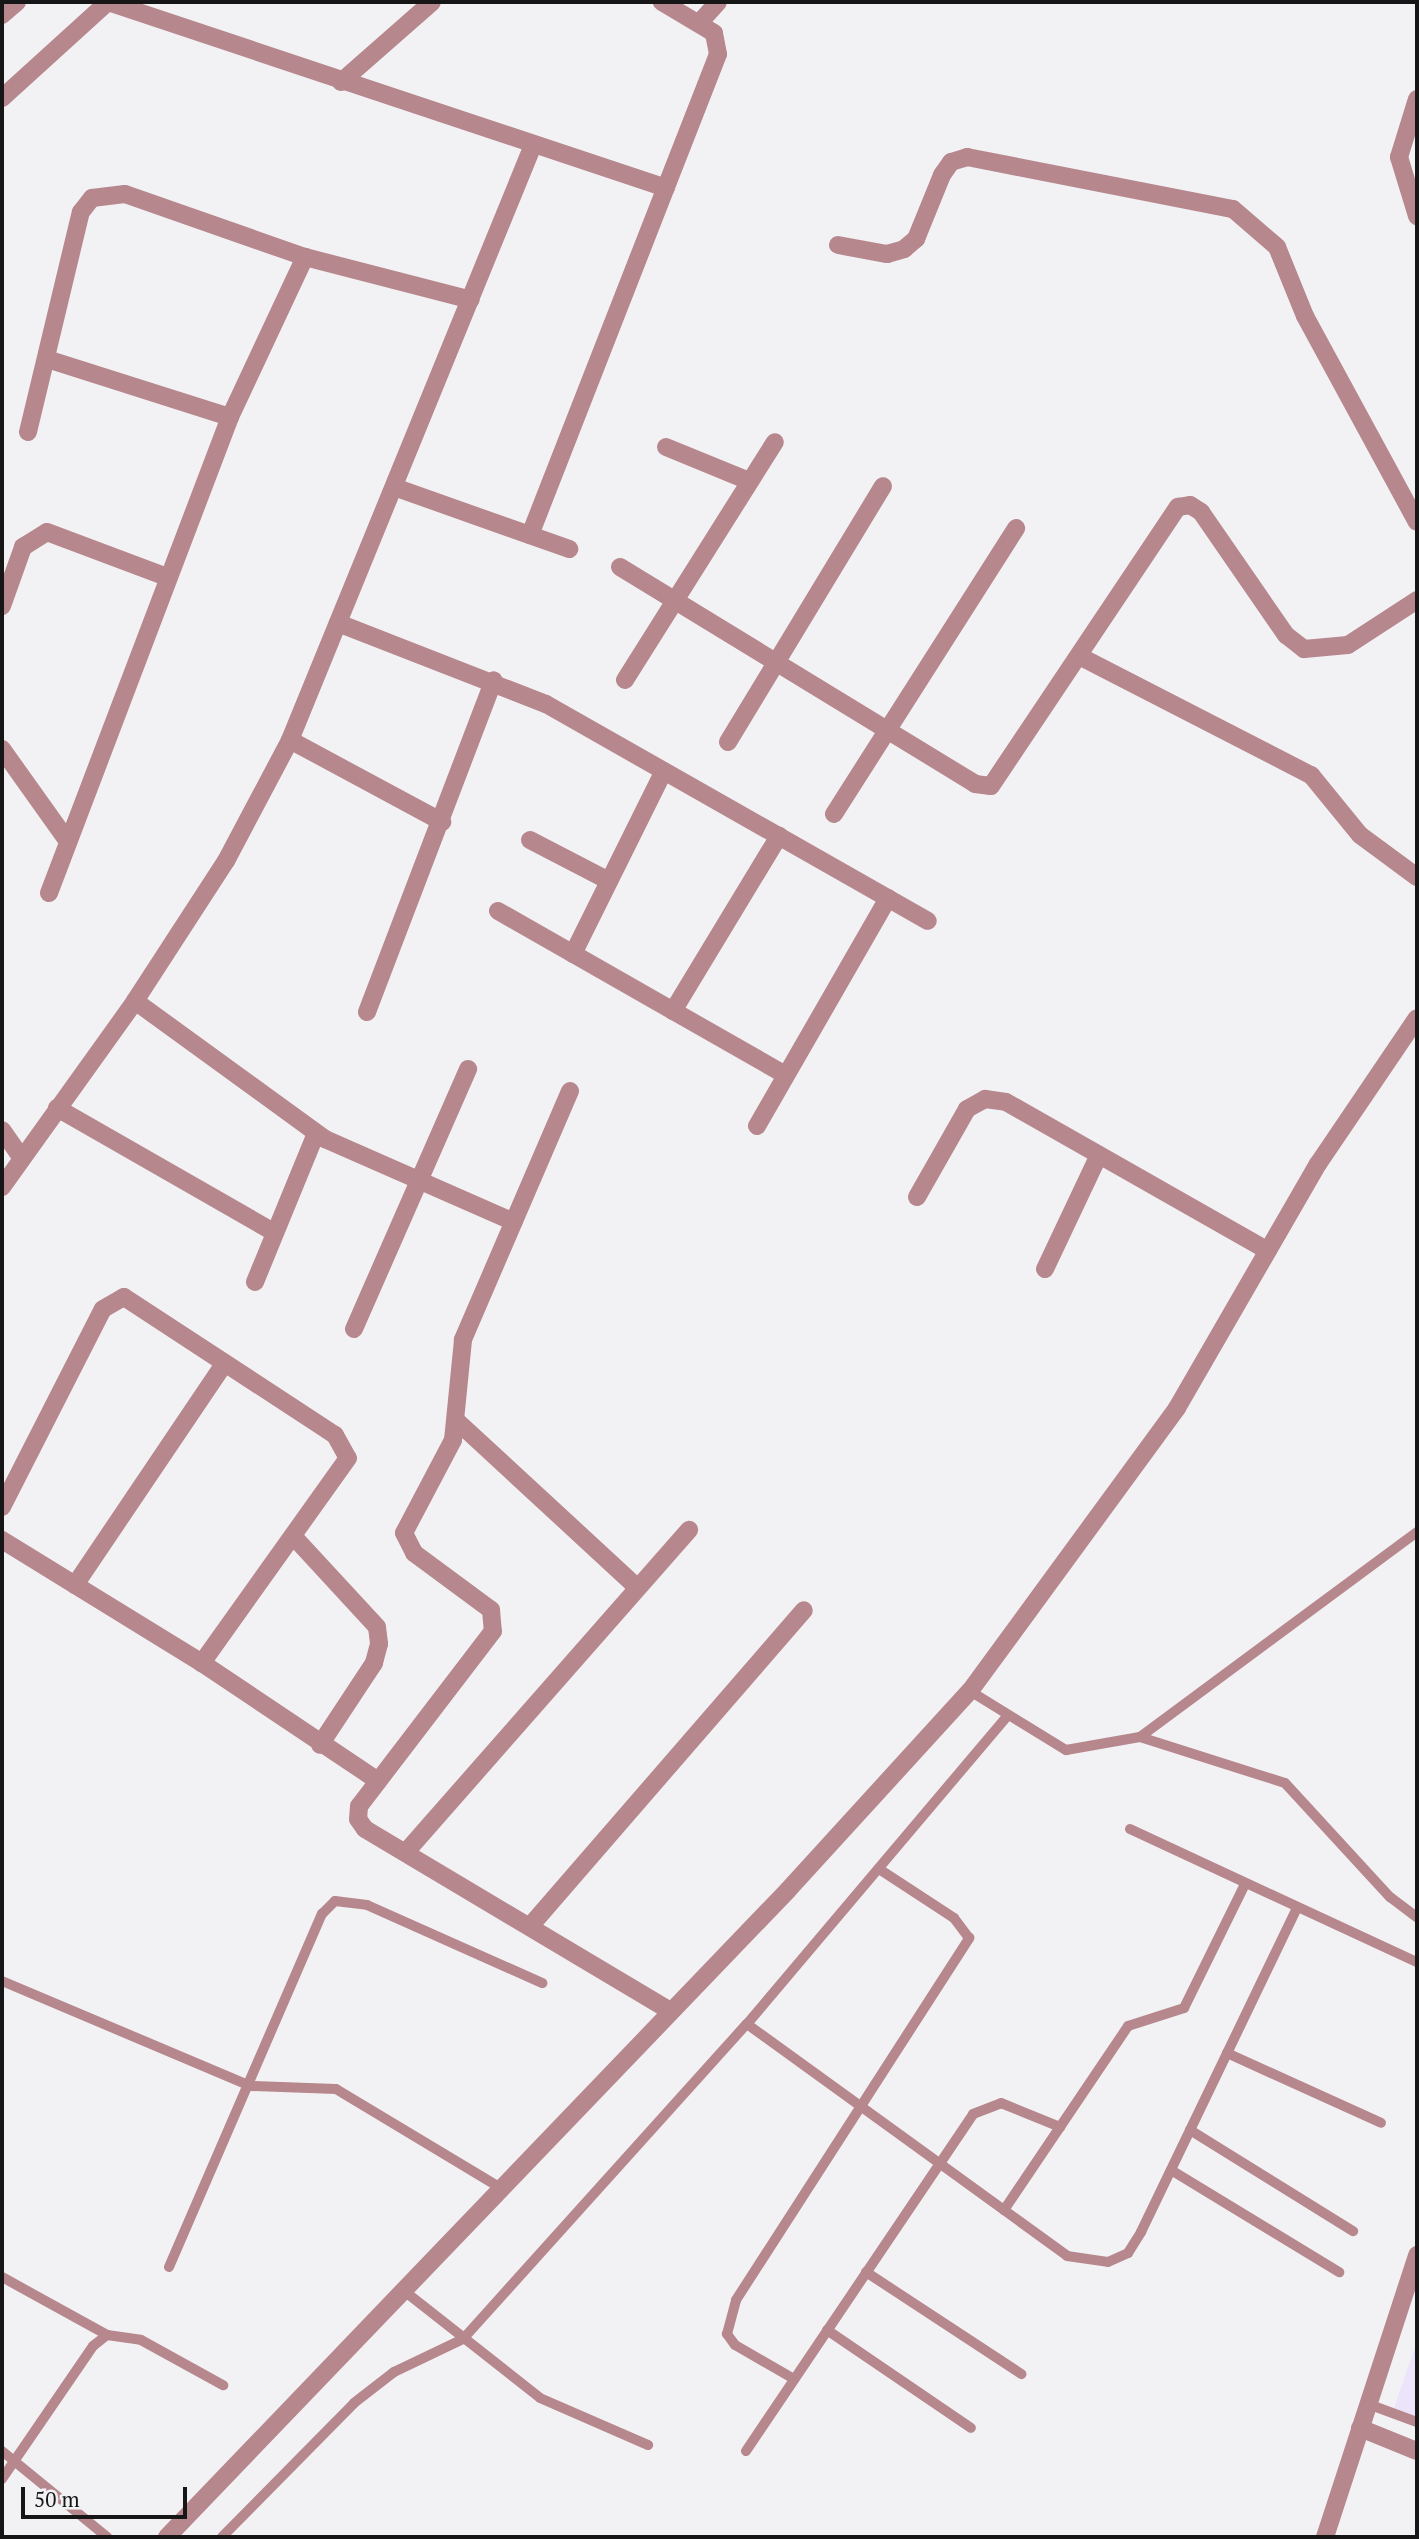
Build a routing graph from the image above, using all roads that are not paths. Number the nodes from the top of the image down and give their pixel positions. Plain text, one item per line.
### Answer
1 (17, 2) edge
2 (108, 2) edge
3 (432, 2) edge
4 (662, 2) edge
5 (718, 2) edge
6 (2, 15) edge
7 (701, 21) junction
8 (341, 82) junction
9 (2, 98) edge
10 (1417, 99) edge
11 (533, 145) junction
12 (666, 188) junction
13 (1417, 216) edge
14 (838, 245) dead end
15 (305, 257) junction
16 (471, 300) junction
17 (47, 359) junction
18 (230, 417) junction
19 (28, 432) dead end
20 (775, 442) dead end
21 (666, 447) dead end
22 (750, 481) junction
23 (883, 486) dead end
24 (394, 487) junction
25 (1417, 522) edge
26 (1016, 528) dead end
27 (530, 535) junction
28 (569, 549) dead end
29 (620, 566) dead end
30 (167, 577) junction
31 (673, 599) junction
32 (1417, 600) edge
33 (2, 607) edge
34 (338, 623) junction
35 (1081, 657) junction
36 (773, 660) junction
37 (494, 680) junction
38 (625, 680) dead end
39 (886, 729) junction
40 (290, 740) junction
41 (728, 742) dead end
42 (2, 749) edge
43 (664, 771) junction
44 (834, 814) dead end
45 (442, 822) junction
46 (779, 836) junction
47 (66, 840) junction
48 (530, 840) dead end
49 (1417, 877) edge
50 (609, 881) junction
51 (49, 894) dead end
52 (888, 898) junction
53 (498, 911) dead end
54 (928, 921) dead end
55 (573, 954) junction
56 (135, 1001) junction
57 (673, 1011) junction
58 (367, 1012) dead end
59 (1417, 1018) edge
60 (468, 1069) dead end
61 (786, 1075) junction
62 (570, 1091) dead end
63 (57, 1108) junction
64 (757, 1126) dead end
65 (2, 1129) edge
66 (316, 1133) junction
67 (1099, 1155) junction
68 (21, 1157) junction
69 (422, 1181) junction
70 (2, 1187) edge
71 (917, 1197) dead end
72 (514, 1222) junction
73 (275, 1233) junction
74 (1268, 1251) junction
75 (1045, 1269) dead end
76 (255, 1282) dead end
77 (354, 1329) dead end
78 (224, 1364) junction
79 (459, 1423) junction
80 (2, 1507) edge
81 (689, 1531) dead end
82 (1417, 1532) edge
83 (294, 1537) junction
84 (2, 1539) edge
85 (75, 1585) junction
86 (638, 1588) junction
87 (804, 1610) dead end
88 (202, 1662) junction
89 (970, 1691) junction
90 (1008, 1715) junction
91 (1140, 1737) junction
92 (320, 1745) junction
93 (378, 1781) junction
94 (1130, 1829) dead end
95 (406, 1852) junction
96 (879, 1869) junction
97 (1245, 1884) junction
98 (1297, 1908) junction
99 (1417, 1917) edge
100 (532, 1924) junction
101 (1417, 1962) edge
102 (2, 1981) edge
103 (542, 1983) dead end
104 (670, 2011) junction
105 (747, 2024) junction
106 (1227, 2053) junction
107 (251, 2085) junction
108 (857, 2104) junction
109 (1381, 2123) dead end
110 (1060, 2127) junction
111 (1190, 2130) junction
112 (939, 2163) junction
113 (1171, 2170) junction
114 (499, 2187) junction
115 (1004, 2210) junction
116 (1353, 2231) dead end
117 (1417, 2255) edge
118 (169, 2267) dead end
119 (866, 2272) junction
120 (1339, 2272) dead end
121 (2, 2277) edge
122 (403, 2290) junction
123 (827, 2330) junction
124 (107, 2335) junction
125 (463, 2339) junction
126 (1021, 2374) dead end
127 (794, 2379) junction
128 (223, 2385) dead end
129 (1368, 2404) junction
130 (1417, 2422) edge
131 (971, 2428) dead end
132 (1360, 2428) junction
133 (648, 2445) dead end
134 (2, 2451) edge
135 (746, 2451) dead end
136 (1417, 2451) edge
137 (14, 2461) junction
138 (2, 2479) edge
139 (107, 2537) edge
140 (167, 2537) edge
141 (222, 2537) edge
142 (1325, 2537) edge

1 - 6 street
2 - 8 street
2 - 9 street
3 - 8 street
4 - 7 street
5 - 7 street
7 - 12 street
8 - 11 street
10 - 13 street
11 - 12 street
11 - 16 street
12 - 27 street
14 - 25 street
15 - 16 street
15 - 17 street
15 - 18 street
16 - 24 street
17 - 18 street
17 - 19 street
18 - 30 street
20 - 22 street
21 - 22 street
22 - 31 street
23 - 36 street
24 - 27 street
24 - 34 street
26 - 39 street
27 - 28 street
29 - 31 street
30 - 33 street
30 - 47 street
31 - 36 street
31 - 38 street
32 - 35 street
34 - 37 street
34 - 40 street
35 - 39 street
35 - 49 street
36 - 39 street
36 - 41 street
37 - 43 street
37 - 45 street
39 - 44 street
40 - 45 street
40 - 56 street
42 - 47 street
43 - 46 street
43 - 50 street
45 - 58 street
46 - 52 street
46 - 57 street
47 - 51 street
48 - 50 street
50 - 55 street
52 - 54 street
52 - 61 street
53 - 55 street
55 - 57 street
56 - 63 street
56 - 66 street
57 - 61 street
59 - 74 street
60 - 69 street
61 - 64 street
62 - 72 street
63 - 68 street
63 - 73 street
65 - 68 street
66 - 69 street
66 - 73 street
67 - 71 street
67 - 74 street
67 - 75 street
68 - 70 street
69 - 72 street
69 - 77 street
72 - 79 street
73 - 76 street
74 - 89 street
78 - 80 street
78 - 83 street
78 - 85 street
79 - 86 street
79 - 93 street
81 - 86 street
82 - 91 lane
83 - 88 street
83 - 92 street
84 - 85 street
85 - 88 street
86 - 95 street
87 - 100 street
88 - 92 street
89 - 90 lane
89 - 104 street
90 - 91 lane
90 - 96 lane
91 - 99 lane
92 - 93 street
93 - 95 street
94 - 97 lane
95 - 100 street
96 - 105 lane
96 - 108 lane
97 - 98 lane
97 - 110 lane
98 - 101 lane
98 - 106 lane
100 - 104 street
102 - 107 lane
103 - 107 lane
104 - 114 street
105 - 108 lane
105 - 125 lane
106 - 109 lane
106 - 111 lane
107 - 114 lane
107 - 118 lane
108 - 112 lane
108 - 127 lane
110 - 112 lane
110 - 115 lane
111 - 113 lane
111 - 116 lane
112 - 115 lane
112 - 119 lane
113 - 115 lane
113 - 120 lane
114 - 122 street
117 - 129 street
119 - 123 lane
119 - 126 lane
121 - 124 lane
122 - 125 lane
122 - 140 street
123 - 127 lane
123 - 131 lane
124 - 128 lane
124 - 137 lane
125 - 133 lane
125 - 141 lane
127 - 135 lane
129 - 130 lane
129 - 132 street
132 - 136 street
132 - 142 street
134 - 137 lane
137 - 138 lane
137 - 139 lane

